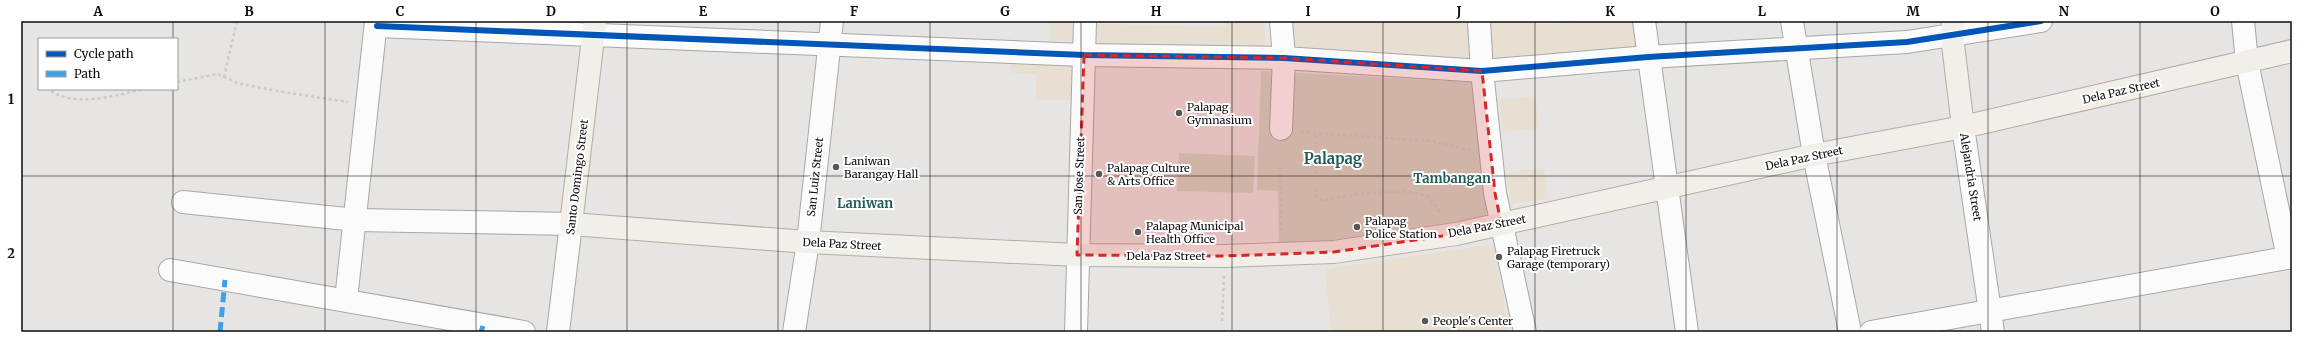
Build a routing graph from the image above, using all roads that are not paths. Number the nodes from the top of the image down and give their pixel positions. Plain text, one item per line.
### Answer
1 (832, 21) edge
2 (1085, 21) edge
3 (1281, 21) edge
4 (1479, 21) edge
5 (1644, 21) edge
6 (1792, 21) edge
7 (2041, 21) edge
8 (2244, 21) edge
9 (377, 23) edge
10 (594, 28) edge
11 (1953, 28) edge
12 (829, 46) junction
13 (1796, 48) junction
14 (2292, 51) edge
15 (1084, 55) junction
16 (1648, 57) junction
17 (1284, 58) junction
18 (2247, 62) junction
19 (1482, 71) junction
20 (1963, 127) junction
21 (1281, 129) road end
22 (1814, 155) junction
23 (1666, 188) junction
24 (182, 202) dead end
25 (356, 220) junction
26 (1501, 223) junction
27 (571, 224) junction
28 (808, 242) junction
29 (1077, 255) junction
30 (2290, 257) edge
31 (170, 270) dead end
32 (346, 300) junction
33 (1991, 309) junction
34 (524, 332) edge
35 (558, 332) edge
36 (794, 332) edge
37 (1076, 332) edge
38 (1525, 332) edge
39 (1687, 332) edge
40 (1850, 332) edge
41 (1870, 332) edge
42 (1993, 332) edge

1 - 12 street, San Luiz Street
2 - 15 street, San Jose Street
3 - 17 street
4 - 19 street
5 - 16 street
6 - 13 street
7 - 11 street
8 - 18 street
9 - 10 street
9 - 25 street
10 - 12 street
10 - 27 main road, Santo Domingo Street
11 - 13 street
11 - 20 main road, Alejandria Street
12 - 15 street
12 - 28 street, San Luiz Street
13 - 16 street
13 - 22 street
14 - 18 main road, Dela Paz Street
15 - 17 street
15 - 29 street, San Jose Street
16 - 19 street
16 - 23 street
17 - 19 street
17 - 21 street
18 - 20 main road, Dela Paz Street
18 - 30 street
19 - 26 street
20 - 22 main road, Dela Paz Street
20 - 33 street, Alejandria Street
22 - 23 main road, Dela Paz Street
22 - 40 street
23 - 26 main road, Dela Paz Street
23 - 39 street
24 - 25 street
25 - 27 street
25 - 32 street
26 - 29 main road, Dela Paz Street
26 - 38 street
27 - 28 main road, Dela Paz Street
27 - 35 street, Santo Domingo Street
28 - 29 main road, Dela Paz Street
28 - 36 street, San Luiz Street
29 - 37 street, San Jose Street
30 - 33 street
31 - 32 street
32 - 34 street
33 - 41 street
33 - 42 street, Alejandria Street

